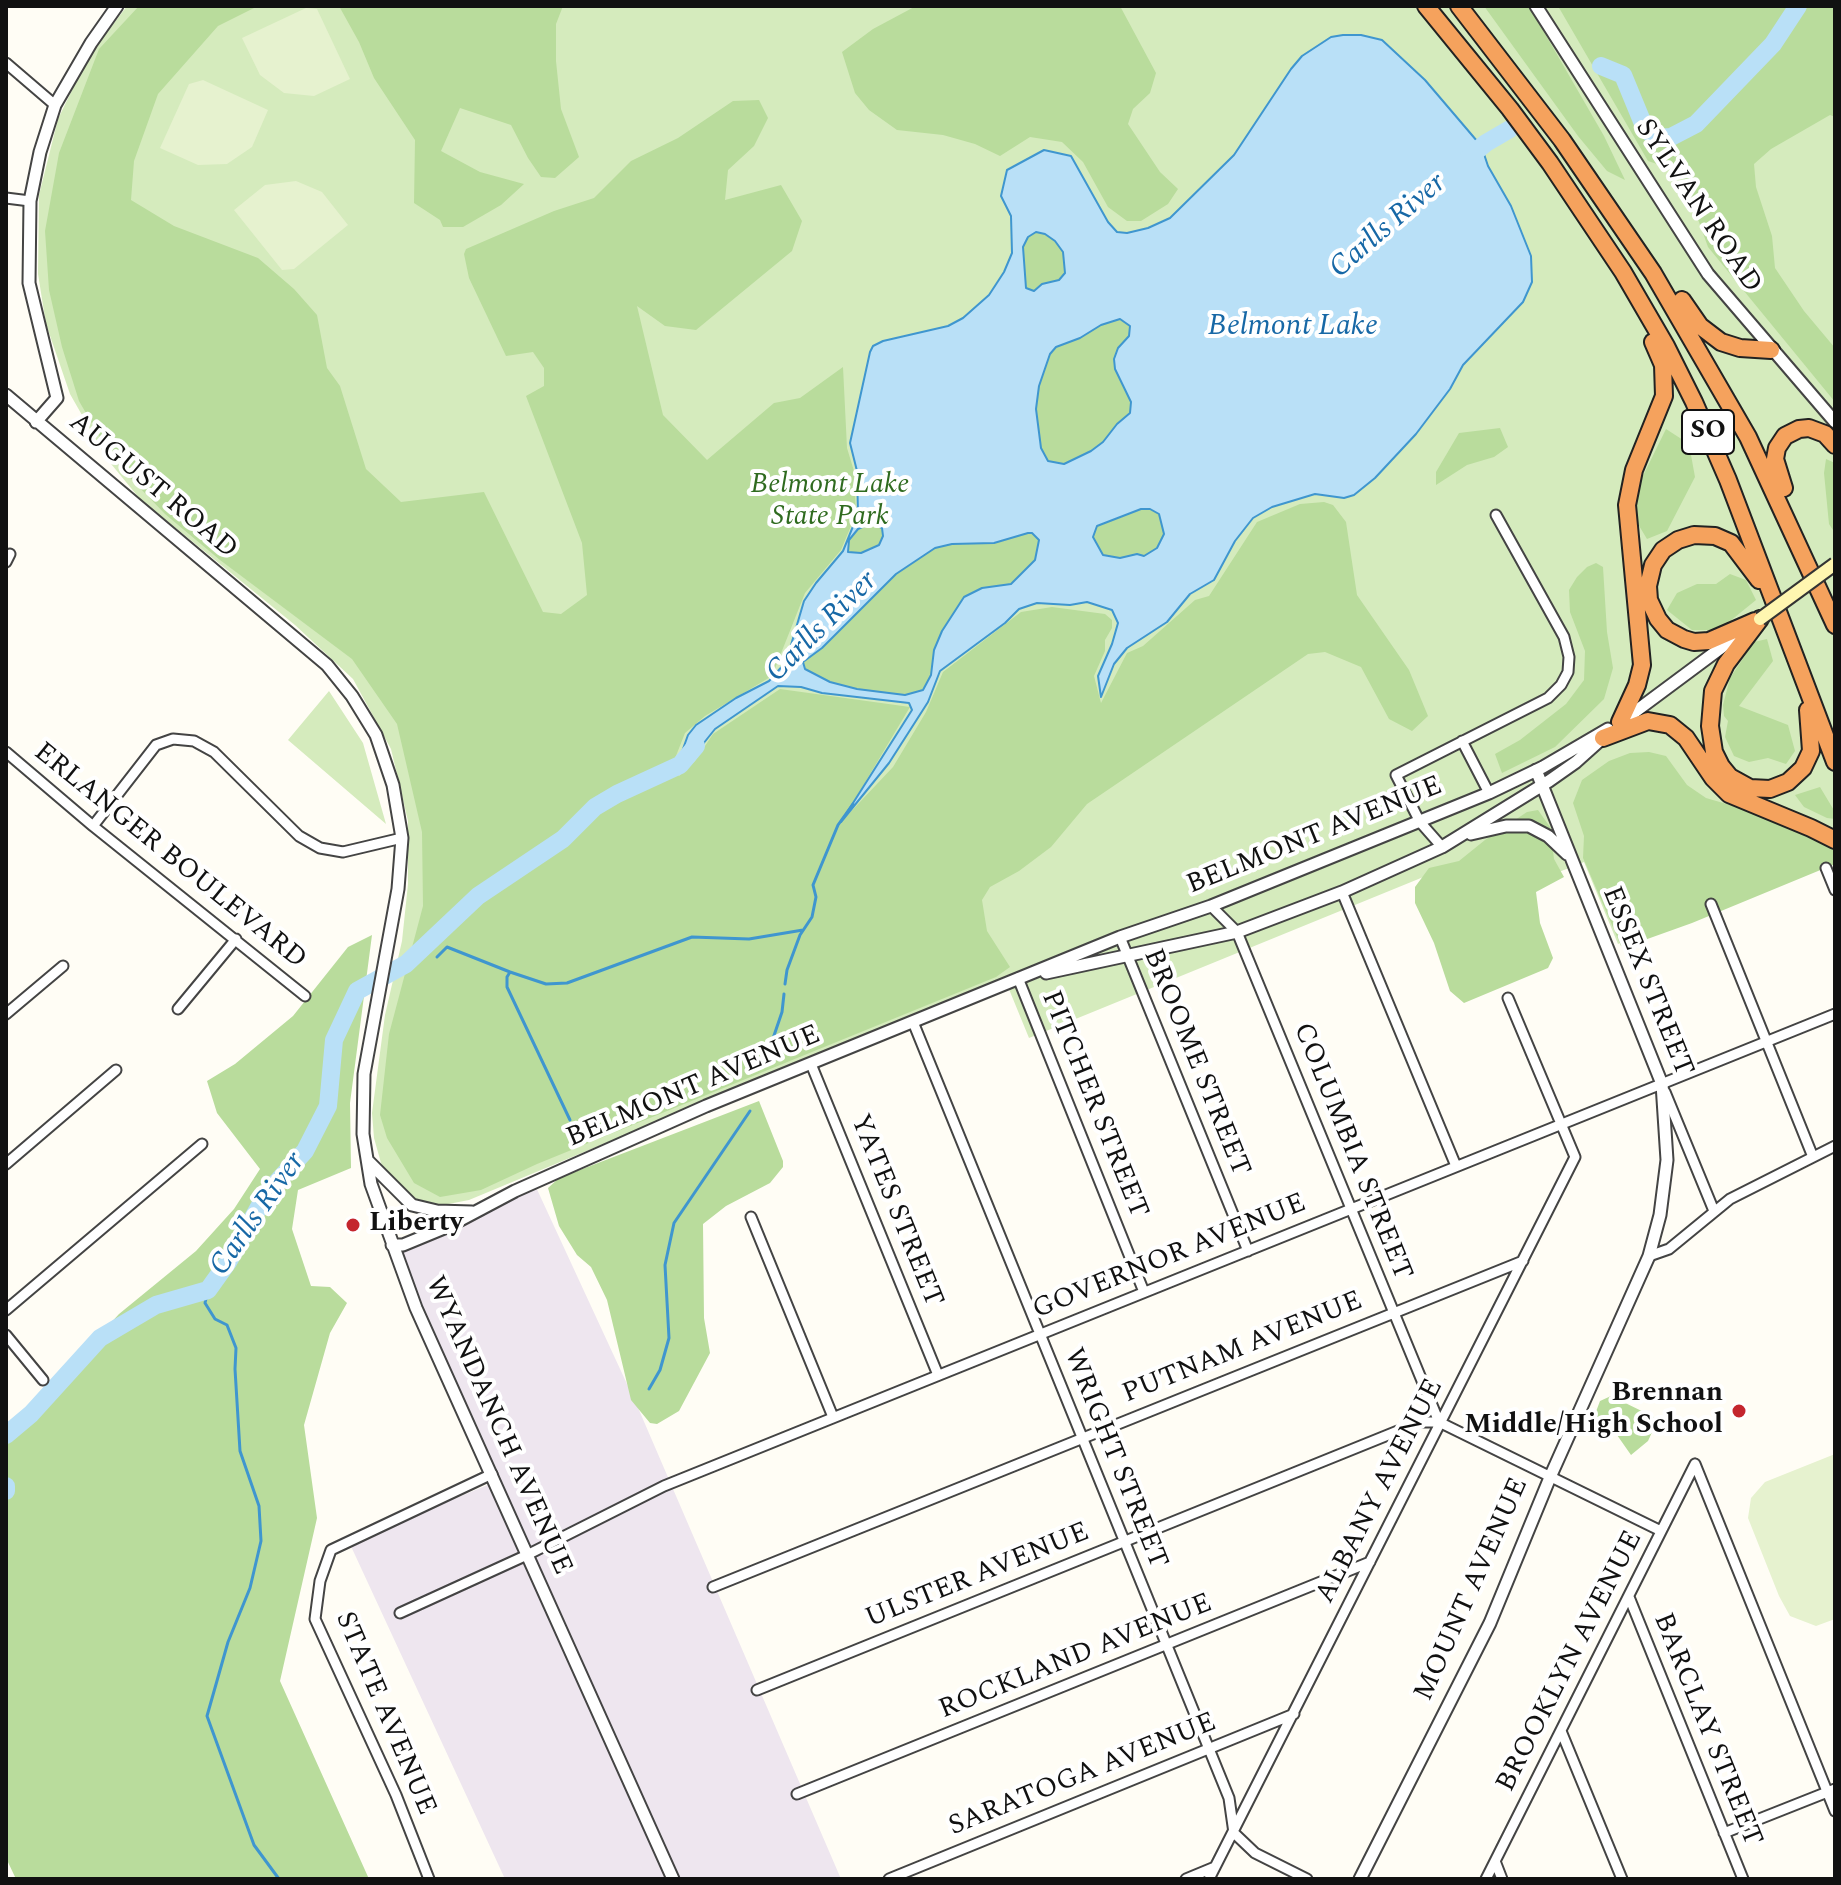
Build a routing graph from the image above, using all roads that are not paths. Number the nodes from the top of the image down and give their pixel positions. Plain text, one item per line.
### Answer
1 (117, 6) edge
2 (1426, 6) edge
3 (1459, 6) edge
4 (1536, 6) edge
5 (6, 63) edge
6 (55, 105) junction
7 (6, 198) edge
8 (30, 201) junction
9 (1639, 251) junction
10 (1623, 272) junction
11 (1771, 350) junction
12 (6, 395) edge
13 (36, 422) junction
14 (1835, 422) edge
15 (1835, 445) edge
16 (1496, 515) dead end
17 (1805, 557) junction
18 (1835, 564) edge
19 (1773, 601) junction
20 (1760, 619) junction
21 (1835, 625) edge
22 (1804, 684) junction
23 (1620, 722) junction
24 (1603, 738) junction
25 (1462, 741) junction
26 (6, 752) edge
27 (1835, 762) edge
28 (1536, 770) junction
29 (1542, 784) junction
30 (1489, 793) junction
31 (1500, 811) junction
32 (1420, 822) junction
33 (93, 826) junction
34 (1459, 837) junction
35 (402, 838) junction
36 (1835, 840) edge
37 (1442, 847) junction
38 (1571, 858) junction
39 (1826, 868) dead end
40 (1835, 890) edge
41 (1342, 892) junction
42 (1711, 904) dead end
43 (1211, 906) junction
44 (1237, 932) junction
45 (1120, 937) junction
46 (236, 939) junction
47 (1127, 956) junction
48 (63, 966) dead end
49 (383, 974) joint
50 (1018, 978) junction
51 (305, 996) dead end
52 (1508, 998) dead end
53 (178, 1009) dead end
54 (6, 1014) edge
55 (1835, 1014) edge
56 (913, 1022) junction
57 (1766, 1041) junction
58 (811, 1064) junction
59 (116, 1070) dead end
60 (1662, 1084) junction
61 (1560, 1124) junction
62 (202, 1144) dead end
63 (1835, 1146) edge
64 (1813, 1157) junction
65 (367, 1160) junction
66 (6, 1164) edge
67 (1456, 1166) junction
68 (1352, 1208) junction
69 (1714, 1211) junction
70 (477, 1212) junction
71 (751, 1217) dead end
72 (392, 1245) junction
73 (1248, 1251) junction
74 (1649, 1256) junction
75 (1523, 1261) junction
76 (1144, 1292) junction
77 (6, 1310) edge
78 (1394, 1312) junction
79 (1040, 1334) junction
80 (6, 1335) edge
81 (938, 1375) junction
82 (43, 1380) dead end
83 (833, 1417) junction
84 (1439, 1422) junction
85 (1082, 1438) junction
86 (492, 1474) junction
87 (1551, 1475) junction
88 (1661, 1531) junction
89 (1123, 1541) junction
90 (527, 1555) junction
91 (1370, 1562) junction
92 (713, 1587) dead end
93 (1629, 1597) junction
94 (400, 1613) dead end
95 (1165, 1645) junction
96 (757, 1690) dead end
97 (1294, 1714) junction
98 (1561, 1731) junction
99 (1207, 1749) junction
100 (1831, 1791) edge
101 (797, 1794) dead end
102 (1835, 1811) edge
103 (1234, 1833) junction
104 (1724, 1833) junction
105 (1495, 1861) junction
106 (1215, 1867) junction
107 (429, 1879) edge
108 (673, 1879) edge
109 (889, 1879) edge
110 (1186, 1879) edge
111 (1209, 1879) edge
112 (1307, 1879) edge
113 (1360, 1879) edge
114 (1486, 1879) edge
115 (1502, 1879) edge
116 (1622, 1879) edge
117 (1743, 1879) edge

1 - 6 street, AUGUST ROAD
2 - 10 highway, SO
3 - 9 highway, SO
4 - 11 street, SYLVAN ROAD
5 - 6 street
6 - 8 street, AUGUST ROAD
7 - 8 street
8 - 13 street, AUGUST ROAD
9 - 11 highway
9 - 17 highway, SO
10 - 19 highway, SO
10 - 23 highway
11 - 14 street, SYLVAN ROAD
12 - 13 street
13 - 35 street, AUGUST ROAD
15 - 17 highway
16 - 25 street
17 - 21 highway, SO
18 - 20 main road, BELMONT AVENUE, bridge
19 - 20 highway
19 - 22 highway, SO
20 - 22 highway
20 - 23 street, BELMONT AVENUE
22 - 27 highway, SO
23 - 24 street, BELMONT AVENUE
23 - 28 street, BELMONT AVENUE
24 - 29 street, BELMONT AVENUE
24 - 36 highway
25 - 30 street
25 - 32 street
26 - 33 street, ERLANGER BOULEVARD
28 - 29 street, ESSEX STREET
28 - 30 street, BELMONT AVENUE
29 - 31 street, BELMONT AVENUE
29 - 38 street, ESSEX STREET
30 - 31 street
30 - 32 street, BELMONT AVENUE
31 - 34 street, BELMONT AVENUE
32 - 37 street
32 - 43 street, BELMONT AVENUE
33 - 35 street
33 - 46 street, ERLANGER BOULEVARD
34 - 37 street, BELMONT AVENUE
34 - 38 street
35 - 49 street, AUGUST ROAD
37 - 41 street, BELMONT AVENUE
38 - 60 street, ESSEX STREET
39 - 40 street
41 - 44 street, BELMONT AVENUE
41 - 67 street
42 - 57 street
43 - 44 street, COLUMBIA STREET
43 - 45 street, BELMONT AVENUE
44 - 47 street, BELMONT AVENUE
44 - 68 street, COLUMBIA STREET
45 - 47 street, BROOME STREET
45 - 50 street, BELMONT AVENUE
46 - 51 street, ERLANGER BOULEVARD
46 - 53 street
47 - 50 street, BELMONT AVENUE
47 - 73 street, BROOME STREET
48 - 54 street
49 - 65 street, WYANDANCH AVENUE
50 - 56 street, BELMONT AVENUE
50 - 76 street, PITCHER STREET
52 - 61 street
55 - 57 street, GOVERNOR AVENUE
56 - 58 street, BELMONT AVENUE
56 - 79 street, WRIGHT STREET
57 - 60 street, GOVERNOR AVENUE
57 - 64 street
58 - 70 street, BELMONT AVENUE
58 - 81 street, YATES STREET
59 - 66 street
60 - 61 street, GOVERNOR AVENUE
60 - 69 street, ESSEX STREET
60 - 74 street, MOUNT AVENUE
61 - 67 street, GOVERNOR AVENUE
61 - 75 street, ALBANY AVENUE
62 - 77 street
63 - 64 street
64 - 69 street
65 - 70 street
65 - 72 street, WYANDANCH AVENUE
67 - 68 street, GOVERNOR AVENUE
68 - 73 street, GOVERNOR AVENUE
68 - 78 street, COLUMBIA STREET
69 - 74 street
70 - 72 street, BELMONT AVENUE
71 - 83 street
72 - 86 street, WYANDANCH AVENUE
73 - 76 street, GOVERNOR AVENUE
74 - 87 street, MOUNT AVENUE
75 - 78 street, PUTNAM AVENUE
75 - 84 street, ALBANY AVENUE
76 - 79 street, GOVERNOR AVENUE
78 - 84 street, COLUMBIA STREET
78 - 85 street, PUTNAM AVENUE
79 - 81 street, GOVERNOR AVENUE
79 - 85 street, WRIGHT STREET
80 - 82 street
81 - 83 street, GOVERNOR AVENUE
83 - 90 street, GOVERNOR AVENUE
84 - 87 street
84 - 89 street, ULSTER AVENUE
84 - 91 street, ALBANY AVENUE
85 - 89 street, WRIGHT STREET
85 - 92 street, PUTNAM AVENUE
86 - 90 street, WYANDANCH AVENUE
86 - 107 street, STATE AVENUE
87 - 88 street
87 - 113 street, MOUNT AVENUE
88 - 93 street, BROOKLYN AVENUE
88 - 100 street, BROOKLYN AVENUE
89 - 95 street, WRIGHT STREET
89 - 96 street, ULSTER AVENUE
90 - 94 street, GOVERNOR AVENUE
90 - 108 street, WYANDANCH AVENUE
91 - 95 street, ROCKLAND AVENUE
91 - 97 street, ALBANY AVENUE
93 - 98 street, BROOKLYN AVENUE
93 - 104 street, BARCLAY STREET
95 - 99 street, WRIGHT STREET
95 - 101 street, ROCKLAND AVENUE
97 - 99 street, SARATOGA AVENUE
97 - 103 street, ALBANY AVENUE
98 - 105 street, BROOKLYN AVENUE
98 - 116 street
99 - 103 street, WRIGHT STREET
99 - 109 street, SARATOGA AVENUE
100 - 102 street
100 - 104 street
103 - 106 street, ALBANY AVENUE
103 - 112 street
104 - 117 street, BARCLAY STREET
105 - 114 street, BROOKLYN AVENUE
105 - 115 street
106 - 110 street
106 - 111 street, ALBANY AVENUE

